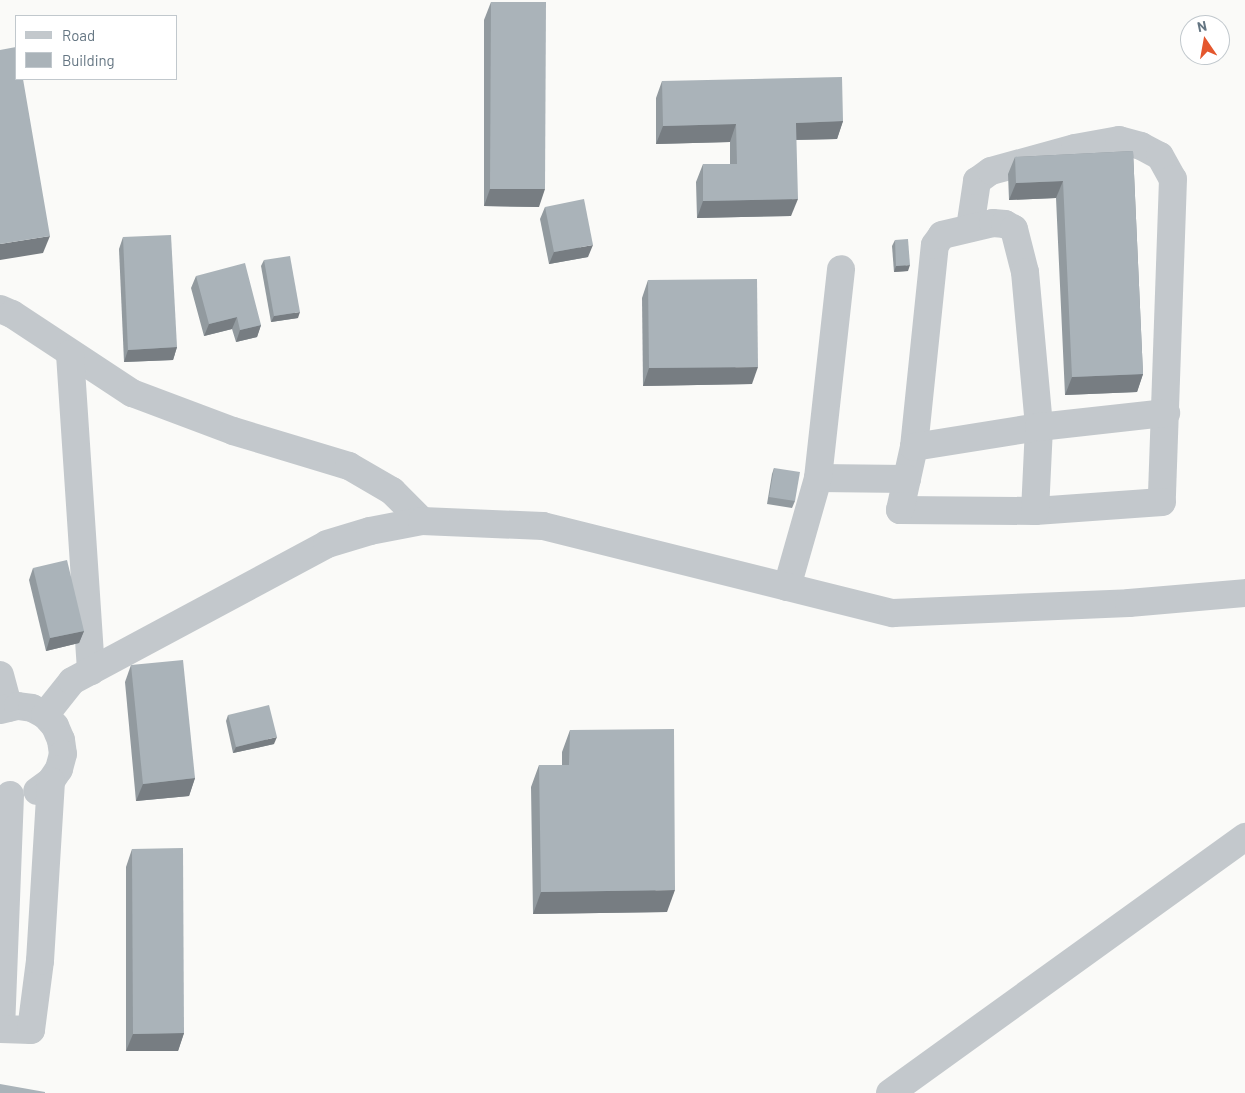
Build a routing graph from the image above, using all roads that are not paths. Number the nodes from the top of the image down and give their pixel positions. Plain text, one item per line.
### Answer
1 (970, 228) junction
2 (841, 269) dead end
3 (0, 309) edge
4 (70, 354) junction
5 (1166, 413) junction
6 (1039, 427) junction
7 (914, 447) junction
8 (818, 478) junction
9 (907, 479) junction
10 (1035, 511) junction
11 (422, 521) junction
12 (787, 587) junction
13 (1245, 593) edge
14 (91, 671) junction
15 (0, 676) edge
16 (4, 709) edge
17 (45, 715) junction
18 (51, 781) junction
19 (5, 793) edge
20 (1245, 837) edge
21 (0, 1029) edge
22 (890, 1093) edge

1 - 5 street
1 - 6 street
1 - 7 street
2 - 8 street
3 - 4 street
4 - 11 street
4 - 14 street
5 - 6 street
5 - 10 street
6 - 7 street
6 - 10 street
7 - 9 street
8 - 9 street
8 - 12 street
9 - 10 street
11 - 12 street
11 - 14 street
12 - 13 street
14 - 17 street
15 - 16 street
16 - 17 street
17 - 18 street
18 - 19 street
18 - 21 street
19 - 21 street
20 - 22 street

